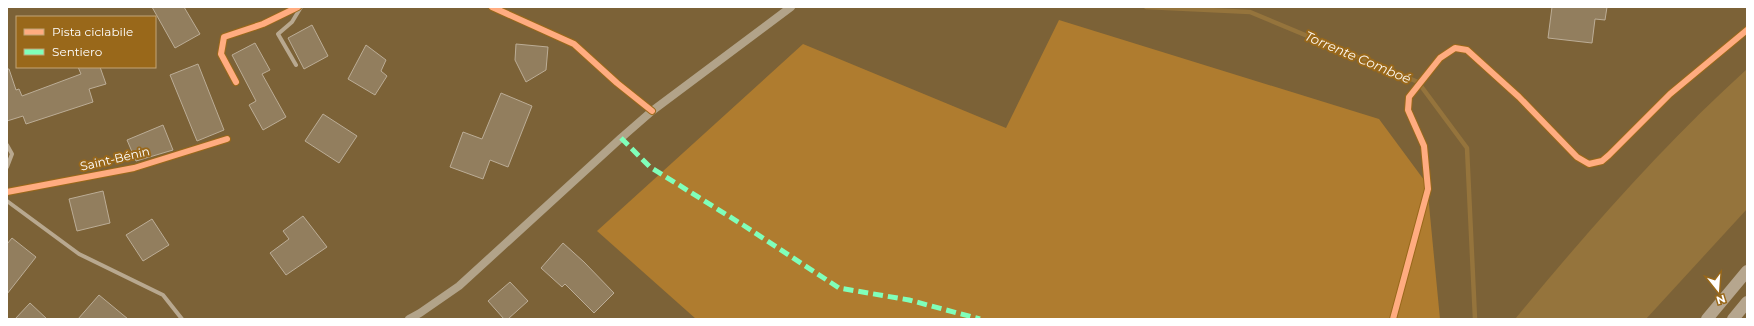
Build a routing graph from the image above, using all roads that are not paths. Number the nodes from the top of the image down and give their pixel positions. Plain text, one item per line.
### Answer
1 (299, 7) edge
2 (492, 7) edge
3 (791, 7) edge
4 (296, 65) dead end
5 (236, 82) dead end
6 (652, 111) junction
7 (227, 139) dead end
8 (7, 145) edge
9 (7, 167) edge
10 (7, 192) edge
11 (7, 201) edge
12 (1747, 272) edge
13 (1747, 302) edge
14 (182, 319) edge
15 (409, 319) edge
16 (1707, 319) edge
17 (1733, 319) edge

1 - 4 street
1 - 5 street
2 - 6 street
3 - 6 main road
6 - 15 main road
7 - 10 street, Saint-Bénin
8 - 9 street
11 - 14 street
12 - 16 highway
13 - 17 highway

